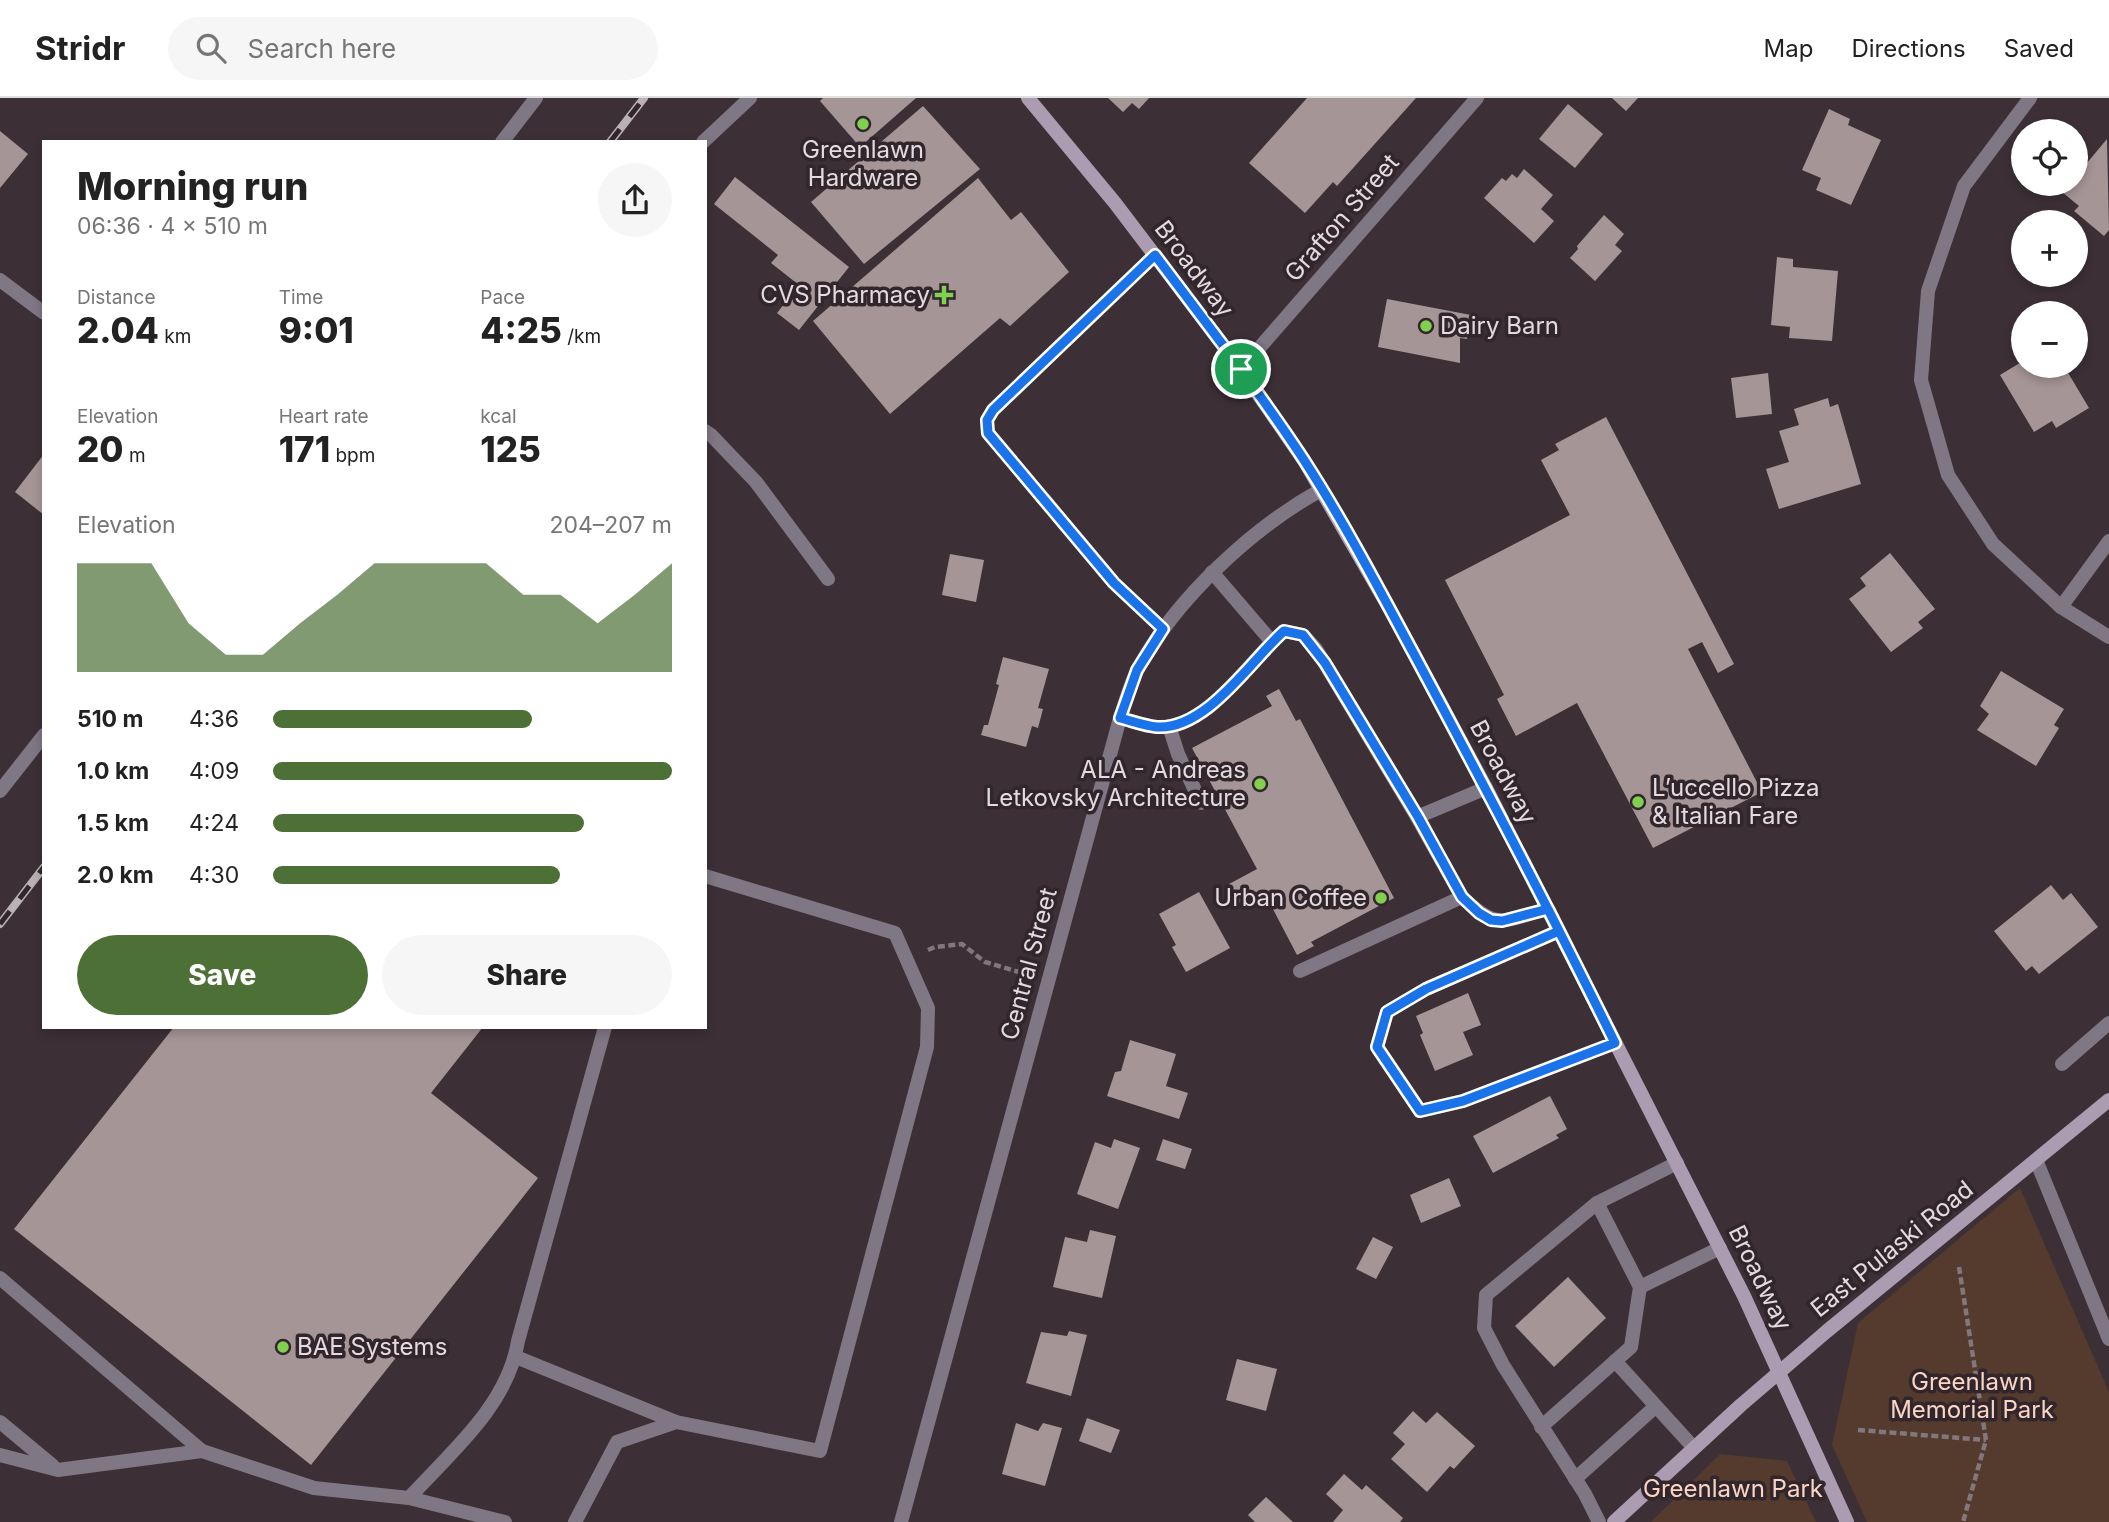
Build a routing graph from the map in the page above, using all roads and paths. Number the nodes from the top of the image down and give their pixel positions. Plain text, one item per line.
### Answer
1 (536, 98) edge
2 (750, 98) edge
3 (1028, 98) edge
4 (1477, 98) edge
5 (2030, 98) edge
6 (504, 140) edge
7 (705, 140) edge
8 (1155, 255) junction
9 (0, 280) edge
10 (42, 312) edge
11 (1241, 369) junction
12 (707, 433) edge
13 (1321, 490) junction
14 (2109, 541) edge
15 (1212, 572) junction
16 (828, 579) dead end
17 (2061, 607) junction
18 (1163, 629) junction
19 (2109, 637) edge
20 (1272, 642) junction
21 (1120, 718) junction
22 (1169, 726) junction
23 (42, 738) edge
24 (1486, 788) junction
25 (0, 791) edge
26 (1200, 803) dead end
27 (1418, 817) junction
28 (707, 877) edge
29 (1462, 897) junction
30 (1548, 909) junction
31 (1559, 931) junction
32 (908, 958) junction
33 (1300, 971) dead end
34 (1049, 978) junction
35 (2109, 1023) edge
36 (604, 1029) edge
37 (1615, 1043) junction
38 (2062, 1064) dead end
39 (2109, 1100) edge
40 (2036, 1160) junction
41 (1677, 1163) junction
42 (1597, 1203) junction
43 (1720, 1248) junction
44 (1959, 1267) dead end
45 (0, 1278) edge
46 (1640, 1287) junction
47 (2109, 1339) edge
48 (516, 1357) junction
49 (1615, 1361) junction
50 (1780, 1371) junction
51 (1655, 1407) junction
52 (0, 1422) edge
53 (676, 1422) junction
54 (1541, 1427) junction
55 (1858, 1430) dead end
56 (1986, 1440) junction
57 (1694, 1448) junction
58 (202, 1451) junction
59 (0, 1455) edge
60 (58, 1470) junction
61 (1575, 1479) junction
62 (409, 1499) junction
63 (505, 1522) edge
64 (575, 1522) edge
65 (901, 1522) edge
66 (1599, 1522) edge
67 (1614, 1522) edge
68 (1847, 1522) edge
69 (1963, 1522) edge

1 - 6 street
2 - 7 street
3 - 8 main road, Broadway
4 - 11 street, Grafton Street
5 - 17 street
8 - 11 main road, Broadway
8 - 18 street
9 - 10 street
11 - 13 main road, Broadway
12 - 16 street
13 - 15 street, Central Street
13 - 24 main road, Broadway
14 - 17 street
15 - 18 street, Central Street
15 - 20 street
17 - 19 street
18 - 21 street, Central Street
20 - 22 street
20 - 27 street
21 - 22 street
21 - 34 street, Central Street
22 - 26 street
23 - 25 street
24 - 27 street
24 - 30 main road, Broadway
27 - 29 street
28 - 32 street
29 - 30 street
29 - 33 street
30 - 31 main road, Broadway
31 - 37 main road, Broadway
31 - 37 street
32 - 34 path
32 - 53 street
34 - 65 street, Central Street
35 - 38 street
36 - 48 street
37 - 41 main road, Broadway
39 - 40 main road, East Pulaski Road
40 - 47 street
40 - 50 main road, East Pulaski Road
41 - 42 street
41 - 43 main road, Broadway
42 - 46 street
42 - 54 street
43 - 46 street
43 - 50 main road, Broadway
44 - 56 path
45 - 58 street
46 - 49 street
48 - 53 street
48 - 62 street
49 - 51 street
49 - 54 street
50 - 57 main road, East Pulaski Road
50 - 68 main road, Broadway
51 - 57 street
51 - 61 street
52 - 60 street
53 - 64 street
54 - 61 street
55 - 56 path
56 - 69 path
57 - 67 main road, East Pulaski Road
58 - 60 street
58 - 62 street
59 - 60 street
61 - 66 street
62 - 63 street

